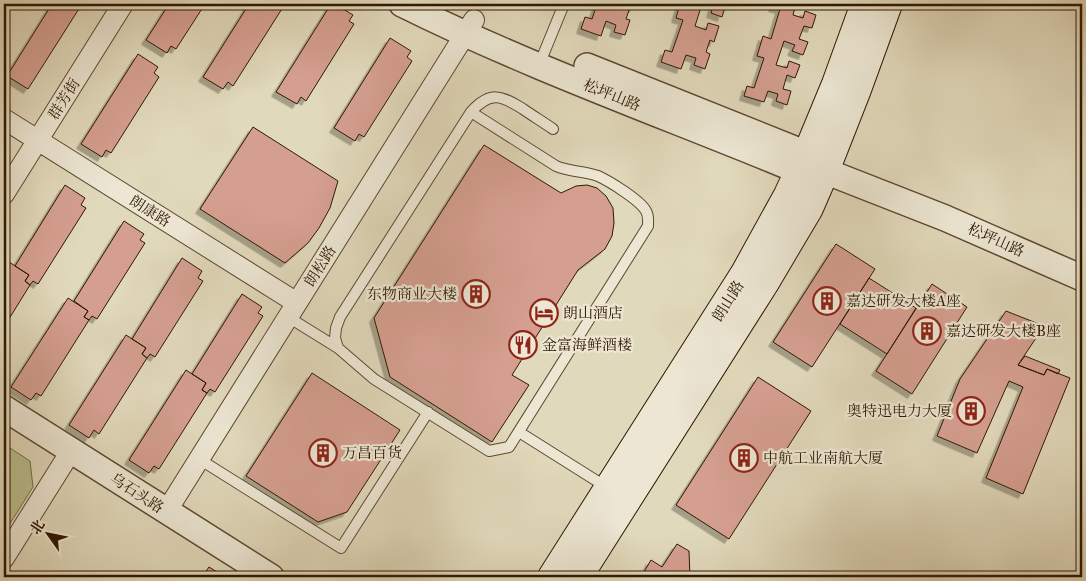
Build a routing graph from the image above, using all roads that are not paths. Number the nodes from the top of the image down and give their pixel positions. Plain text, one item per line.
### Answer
1 (123, 4) edge
2 (402, 4) edge
3 (437, 4) edge
4 (564, 4) edge
5 (865, 4) edge
6 (888, 4) edge
7 (469, 27) junction
8 (542, 57) junction
9 (471, 112) junction
10 (4, 119) edge
11 (553, 129) dead end
12 (38, 140) junction
13 (811, 166) junction
14 (4, 194) edge
15 (1082, 278) edge
16 (293, 310) junction
17 (338, 348) junction
18 (4, 408) edge
19 (428, 412) junction
20 (519, 432) junction
21 (71, 451) junction
22 (199, 459) junction
23 (608, 489) junction
24 (166, 512) junction
25 (4, 558) edge
26 (271, 577) edge
27 (552, 577) edge
28 (578, 577) edge

1 - 12 street, 群芳街
2 - 7 street, 松坪山路
3 - 7 street, 松坪山路
4 - 8 lane
5 - 13 main road, 朗山路
6 - 13 main road, 朗山路
7 - 8 street, 松坪山路
7 - 16 street, 朗松路
8 - 13 street, 松坪山路
9 - 11 lane
9 - 17 lane
9 - 20 lane
10 - 12 street, 朗康路
12 - 14 street, 群芳街
12 - 16 street, 朗康路
13 - 15 street, 松坪山路
13 - 23 main road, 朗山路
13 - 28 main road, 朗山路
16 - 17 lane
16 - 22 street, 朗松路
17 - 19 lane
18 - 21 street, 乌石头路
19 - 20 lane
19 - 22 lane
20 - 23 lane
21 - 24 street, 乌石头路
21 - 25 street
22 - 24 street, 朗松路
23 - 27 main road, 朗山路
24 - 26 street, 乌石头路

